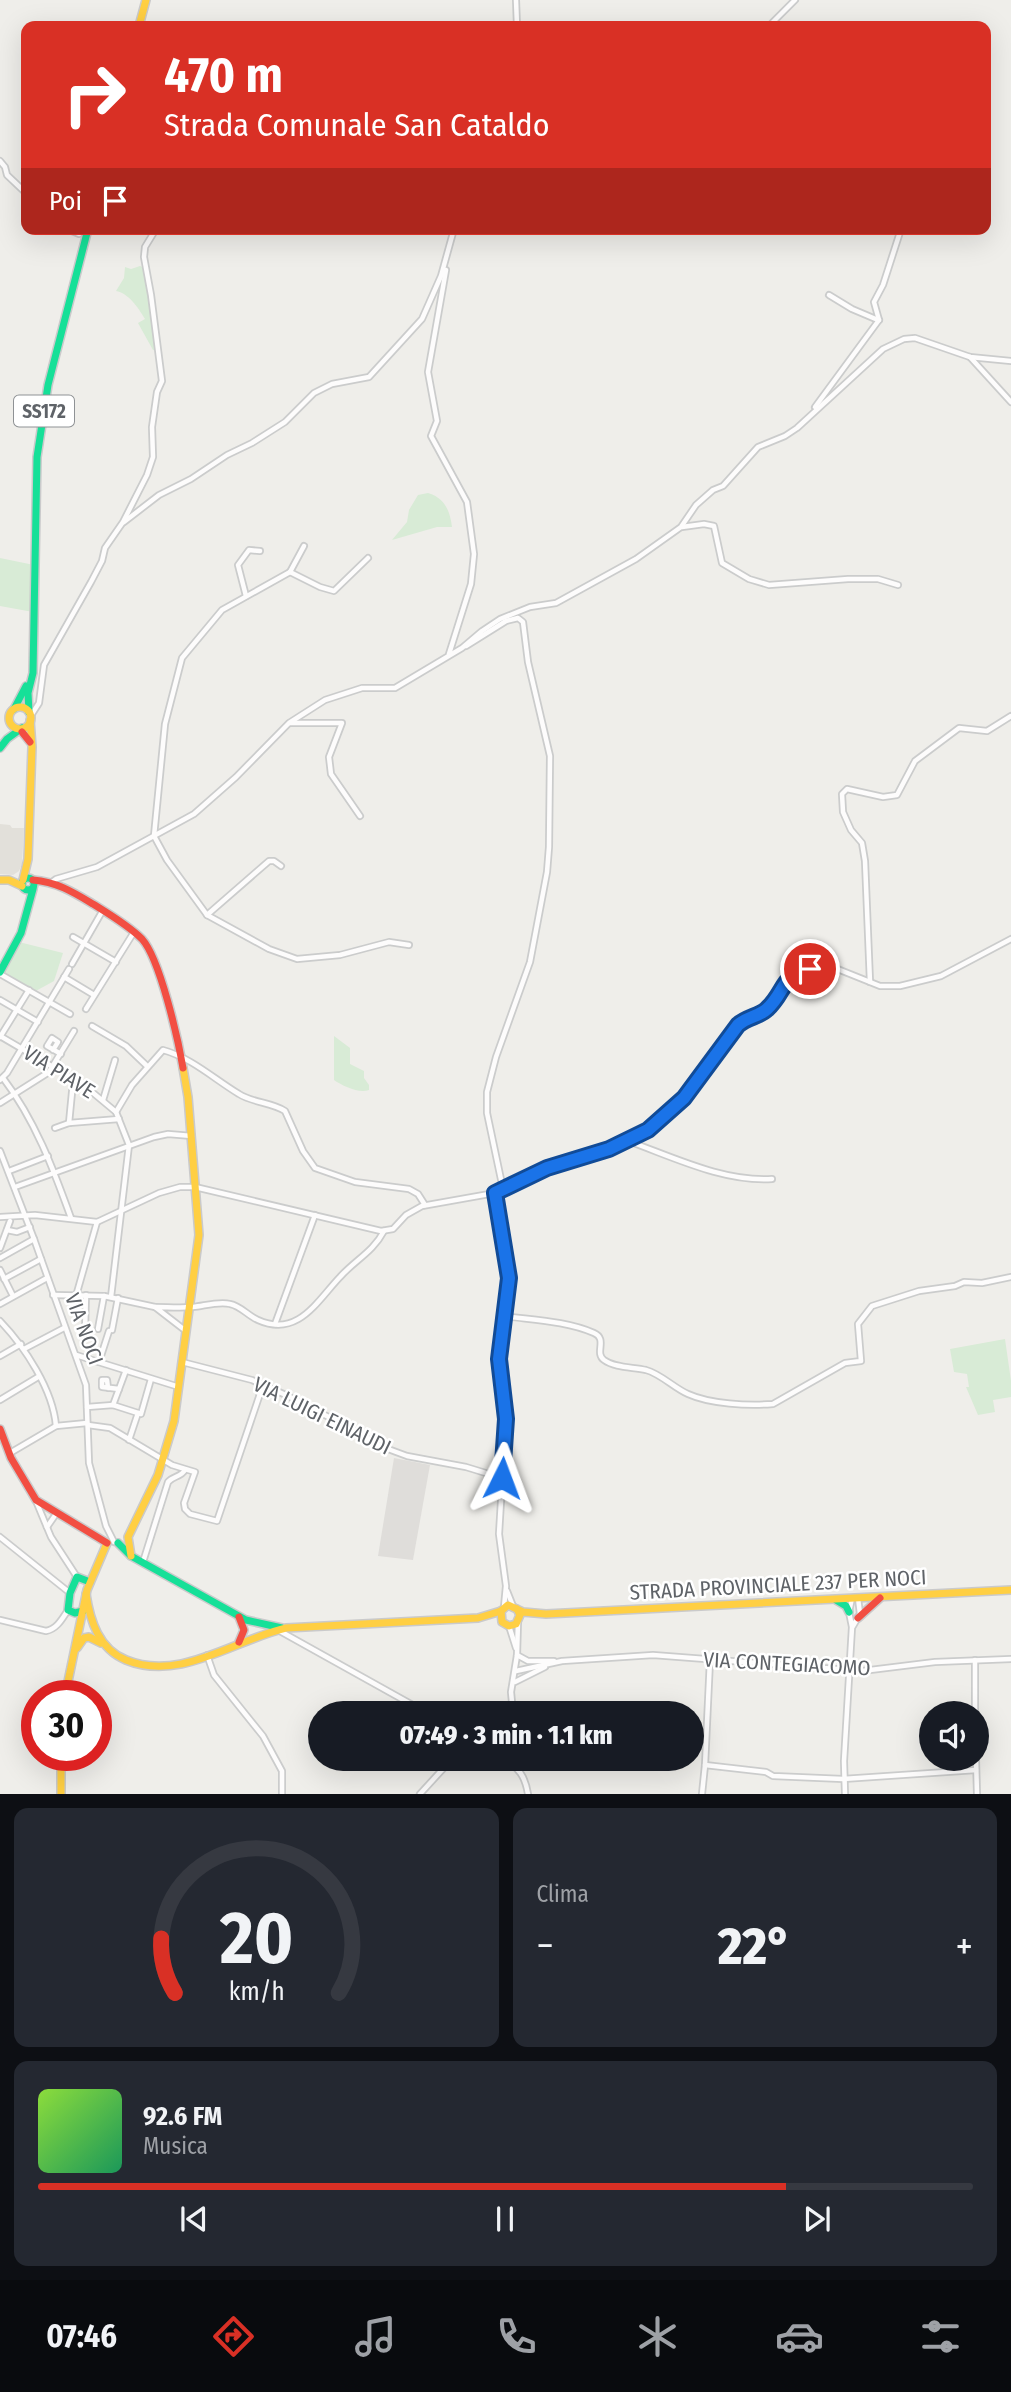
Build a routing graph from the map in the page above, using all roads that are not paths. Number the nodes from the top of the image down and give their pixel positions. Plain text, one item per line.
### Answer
1 (146, 0) edge
2 (516, 0) edge
3 (795, 0) edge
4 (140, 21) edge
5 (517, 21) edge
6 (774, 21) edge
7 (0, 161) edge
8 (21, 189) edge
9 (84, 235) edge
10 (152, 235) edge
11 (452, 235) edge
12 (899, 235) edge
13 (449, 249) junction
14 (829, 295) dead end
15 (879, 320) junction
16 (970, 357) junction
17 (1011, 361) edge
18 (1011, 402) edge
19 (806, 419) junction
20 (123, 522) junction
21 (681, 527) junction
22 (304, 546) dead end
23 (260, 551) dead end
24 (368, 558) dead end
25 (290, 572) junction
26 (898, 584) dead end
27 (246, 596) junction
28 (462, 648) junction
29 (449, 654) junction
30 (33, 673) junction
31 (38, 697) junction
32 (26, 712) junction
33 (1011, 716) edge
34 (10, 722) junction
35 (289, 723) junction
36 (20, 730) junction
37 (7, 739) junction
38 (0, 747) edge
39 (32, 750) junction
40 (360, 816) dead end
41 (156, 835) junction
42 (281, 866) dead end
43 (0, 880) edge
44 (50, 882) junction
45 (29, 884) junction
46 (103, 911) junction
47 (207, 915) junction
48 (135, 932) junction
49 (73, 937) dead end
50 (1011, 939) edge
51 (84, 943) junction
52 (409, 945) dead end
53 (4, 957) edge
54 (116, 962) junction
55 (0, 973) edge
56 (64, 977) junction
57 (870, 982) junction
58 (29, 990) junction
59 (94, 995) junction
60 (0, 1000) edge
61 (50, 1002) junction
62 (86, 1009) dead end
63 (17, 1010) junction
64 (69, 1014) dead end
65 (38, 1022) junction
66 (92, 1026) dead end
67 (74, 1031) dead end
68 (0, 1036) edge
69 (22, 1049) junction
70 (54, 1049) dead end
71 (61, 1054) junction
72 (181, 1056) junction
73 (115, 1060) dead end
74 (148, 1066) junction
75 (53, 1067) junction
76 (2, 1079) edge
77 (73, 1081) junction
78 (15, 1094) junction
79 (103, 1100) junction
80 (0, 1103) edge
81 (116, 1112) junction
82 (119, 1119) junction
83 (69, 1123) junction
84 (54, 1128) dead end
85 (192, 1136) junction
86 (627, 1140) junction
87 (129, 1145) junction
88 (0, 1151) edge
89 (48, 1156) junction
90 (9, 1171) junction
91 (54, 1173) junction
92 (772, 1179) dead end
93 (15, 1187) junction
94 (195, 1187) junction
95 (503, 1189) junction
96 (495, 1193) junction
97 (425, 1205) junction
98 (122, 1210) junction
99 (23, 1215) junction
100 (316, 1216) junction
101 (0, 1217) edge
102 (71, 1218) junction
103 (10, 1221) dead end
104 (97, 1222) junction
105 (30, 1227) junction
106 (6, 1230) junction
107 (384, 1230) junction
108 (34, 1239) junction
109 (0, 1248) edge
110 (0, 1258) edge
111 (41, 1259) junction
112 (0, 1270) edge
113 (1011, 1277) edge
114 (47, 1278) junction
115 (4, 1279) junction
116 (53, 1295) junction
117 (86, 1295) junction
118 (13, 1296) junction
119 (76, 1296) junction
120 (104, 1296) junction
121 (111, 1297) junction
122 (118, 1298) junction
123 (0, 1304) edge
124 (155, 1307) junction
125 (188, 1307) junction
126 (504, 1316) junction
127 (0, 1321) edge
128 (274, 1325) junction
129 (64, 1328) junction
130 (98, 1329) dead end
131 (85, 1331) dead end
132 (186, 1331) junction
133 (23, 1347) junction
134 (75, 1354) junction
135 (0, 1356) edge
136 (99, 1362) junction
137 (182, 1362) junction
138 (126, 1370) junction
139 (38, 1377) junction
140 (151, 1379) junction
141 (263, 1385) junction
142 (179, 1387) junction
143 (108, 1388) dead end
144 (119, 1389) junction
145 (0, 1400) edge
146 (114, 1405) junction
147 (87, 1407) junction
148 (139, 1413) junction
149 (88, 1424) junction
150 (56, 1426) junction
151 (0, 1429) edge
152 (2, 1438) edge
153 (129, 1440) junction
154 (10, 1453) junction
155 (163, 1458) junction
156 (185, 1470) junction
157 (502, 1478) junction
158 (36, 1500) junction
159 (56, 1514) junction
160 (47, 1527) junction
161 (0, 1537) edge
162 (128, 1537) junction
163 (113, 1543) junction
164 (131, 1556) junction
165 (143, 1562) junction
166 (77, 1577) junction
167 (90, 1583) junction
168 (506, 1586) junction
169 (1011, 1590) edge
170 (70, 1593) junction
171 (86, 1594) junction
172 (882, 1597) junction
173 (855, 1598) junction
174 (835, 1599) junction
175 (515, 1607) junction
176 (502, 1609) junction
177 (68, 1610) junction
178 (83, 1611) junction
179 (849, 1612) junction
180 (236, 1614) junction
181 (546, 1614) junction
182 (478, 1618) junction
183 (858, 1618) junction
184 (0, 1620) edge
185 (518, 1621) junction
186 (505, 1624) junction
187 (852, 1627) junction
188 (281, 1629) junction
189 (238, 1643) junction
190 (105, 1645) junction
191 (207, 1655) junction
192 (72, 1656) junction
193 (517, 1656) junction
194 (1011, 1659) edge
195 (710, 1660) junction
196 (975, 1660) junction
197 (562, 1661) junction
198 (849, 1670) junction
199 (516, 1671) junction
200 (68, 1680) edge
201 (514, 1683) junction
202 (406, 1701) edge
203 (512, 1701) edge
204 (975, 1701) edge
205 (705, 1765) junction
206 (61, 1771) edge
207 (441, 1771) edge
208 (520, 1771) edge
209 (961, 1771) edge
210 (976, 1771) edge
211 (844, 1779) junction
212 (61, 1794) edge
213 (282, 1794) edge
214 (420, 1794) edge
215 (528, 1794) edge
216 (702, 1794) edge
217 (845, 1794) edge
218 (977, 1794) edge

1 - 4 main road
2 - 5 street
3 - 6 street
7 - 8 street
9 - 30 main road, SS172
10 - 20 street
11 - 13 street
12 - 15 street
13 - 20 street
13 - 29 street
14 - 15 street
15 - 19 street
16 - 17 street
16 - 18 street
16 - 19 street
19 - 21 street
20 - 31 street
21 - 26 street
21 - 28 street
22 - 25 street
23 - 27 street
24 - 25 street
25 - 27 street
27 - 41 street
28 - 29 street
28 - 95 street
29 - 35 street
30 - 32 main road
30 - 32 main road, SS172
31 - 32 street
31 - 32 street
32 - 34 main road
32 - 36 main road
32 - 39 main road
33 - 57 street
34 - 36 main road
34 - 37 main road
35 - 40 street
35 - 41 street
36 - 37 main road
36 - 39 main road
37 - 38 main road
39 - 45 main road
41 - 44 street
41 - 47 street
42 - 47 street
43 - 45 main road
44 - 45 main road
44 - 46 main road
45 - 53 main road
46 - 48 main road
46 - 51 street
47 - 52 street
48 - 54 street
48 - 72 main road
49 - 51 street
50 - 57 street
51 - 54 street
51 - 56 street
53 - 55 main road
54 - 59 street
55 - 58 street
56 - 59 street
56 - 61 street
57 - 86 street
58 - 61 street
58 - 63 street
59 - 62 street
60 - 63 street
61 - 64 street
61 - 65 street
63 - 65 street
63 - 68 street
65 - 69 street
66 - 74 street
67 - 71 street
68 - 69 street, VIA PIAVE
69 - 75 street, VIA PIAVE
69 - 76 street
70 - 71 street
71 - 75 street
72 - 74 street
72 - 85 main road
72 - 97 street
73 - 79 street
74 - 81 street
75 - 77 street, VIA PIAVE
75 - 78 street
76 - 78 street
77 - 79 street, VIA PIAVE
77 - 83 street
78 - 80 street
78 - 89 street
79 - 81 street, VIA PIAVE
81 - 82 street
82 - 83 street
82 - 87 street
83 - 84 street
85 - 87 street
85 - 94 main road
86 - 92 street
86 - 95 street
87 - 91 street
87 - 98 street
88 - 90 street, VIA NOCI
89 - 90 street
89 - 91 street
90 - 93 street, VIA NOCI
91 - 93 street
91 - 102 street
93 - 99 street, VIA NOCI
94 - 98 street
94 - 100 street
94 - 125 main road
95 - 96 street
96 - 97 street
96 - 126 street
97 - 107 street
98 - 104 street
98 - 121 street
99 - 101 street
99 - 102 street
99 - 105 street, VIA NOCI
100 - 107 street
100 - 128 street
102 - 104 street
103 - 106 street
104 - 119 street
105 - 106 street
105 - 108 street, VIA NOCI
106 - 109 street
107 - 128 street
108 - 110 street
108 - 111 street, VIA NOCI
111 - 114 street, VIA NOCI
111 - 115 street
112 - 115 street
113 - 126 street
114 - 116 street, VIA NOCI
114 - 118 street
115 - 118 street
116 - 119 street
116 - 129 street, VIA NOCI
117 - 119 street
117 - 120 street
117 - 131 street
118 - 123 street
120 - 121 street
120 - 130 street
121 - 122 street
122 - 124 street
122 - 136 street
124 - 125 street
124 - 132 street
125 - 128 street
125 - 132 main road
126 - 157 street
127 - 133 street
129 - 133 street
129 - 134 street, VIA NOCI
132 - 137 main road
133 - 135 street
133 - 139 street
134 - 136 street
134 - 147 street, VIA NOCI
136 - 138 street
137 - 141 street, VIA LUIGI EINAUDI
137 - 142 main road
138 - 140 street
138 - 144 street
139 - 145 street
139 - 150 street
140 - 142 street
140 - 148 street
141 - 156 street
141 - 157 street, VIA LUIGI EINAUDI
142 - 155 main road
143 - 144 street
144 - 146 street
146 - 147 street
146 - 148 street
147 - 149 street, VIA NOCI
148 - 153 street
149 - 150 street
149 - 153 street
149 - 163 street, VIA NOCI
150 - 154 street
151 - 152 main road
152 - 154 main road
153 - 155 street
154 - 158 main road
155 - 156 street
155 - 162 main road
156 - 165 street
157 - 168 street
158 - 159 main road
158 - 160 street
159 - 160 street
159 - 163 main road
160 - 166 street
161 - 170 street
162 - 163 main road
162 - 164 main road
163 - 164 main road
163 - 167 main road
164 - 165 main road
165 - 180 main road
166 - 167 main road
166 - 170 main road
167 - 171 main road
168 - 175 street
168 - 176 street
169 - 172 main road, STRADA PROVINCIALE 237 PER NOCI
170 - 177 main road
171 - 178 main road
171 - 190 main road
172 - 173 main road, STRADA PROVINCIALE 237 PER NOCI
172 - 183 main road
173 - 174 main road, STRADA PROVINCIALE 237 PER NOCI
173 - 179 street
173 - 183 street
174 - 179 main road
174 - 181 main road, STRADA PROVINCIALE 237 PER NOCI
175 - 176 main road
175 - 181 main road, STRADA PROVINCIALE 237 PER NOCI
175 - 185 main road
176 - 182 main road
176 - 186 main road
177 - 178 main road
177 - 184 street
178 - 192 main road
179 - 187 street
180 - 188 main road
180 - 189 main road
181 - 185 main road, STRADA PROVINCIALE 237 PER NOCI
182 - 186 main road
182 - 188 main road
183 - 187 street
185 - 186 main road
185 - 193 street
186 - 193 street
187 - 198 street
188 - 189 main road
188 - 202 street
189 - 191 main road
190 - 191 main road
190 - 192 main road
191 - 213 street
192 - 200 main road
193 - 197 street, VIA CONTEGIACOMO
193 - 199 street
194 - 196 street, VIA CONTEGIACOMO
195 - 197 street, VIA CONTEGIACOMO
195 - 198 street, VIA CONTEGIACOMO
195 - 205 street
196 - 198 street, VIA CONTEGIACOMO
196 - 204 street
197 - 199 street, VIA CONTEGIACOMO
197 - 201 street, VIA CONTEGIACOMO
198 - 211 street
199 - 201 street
201 - 203 street
205 - 211 street
205 - 216 street
206 - 212 main road
207 - 214 street
208 - 215 street
209 - 211 street
210 - 218 street
211 - 217 street

